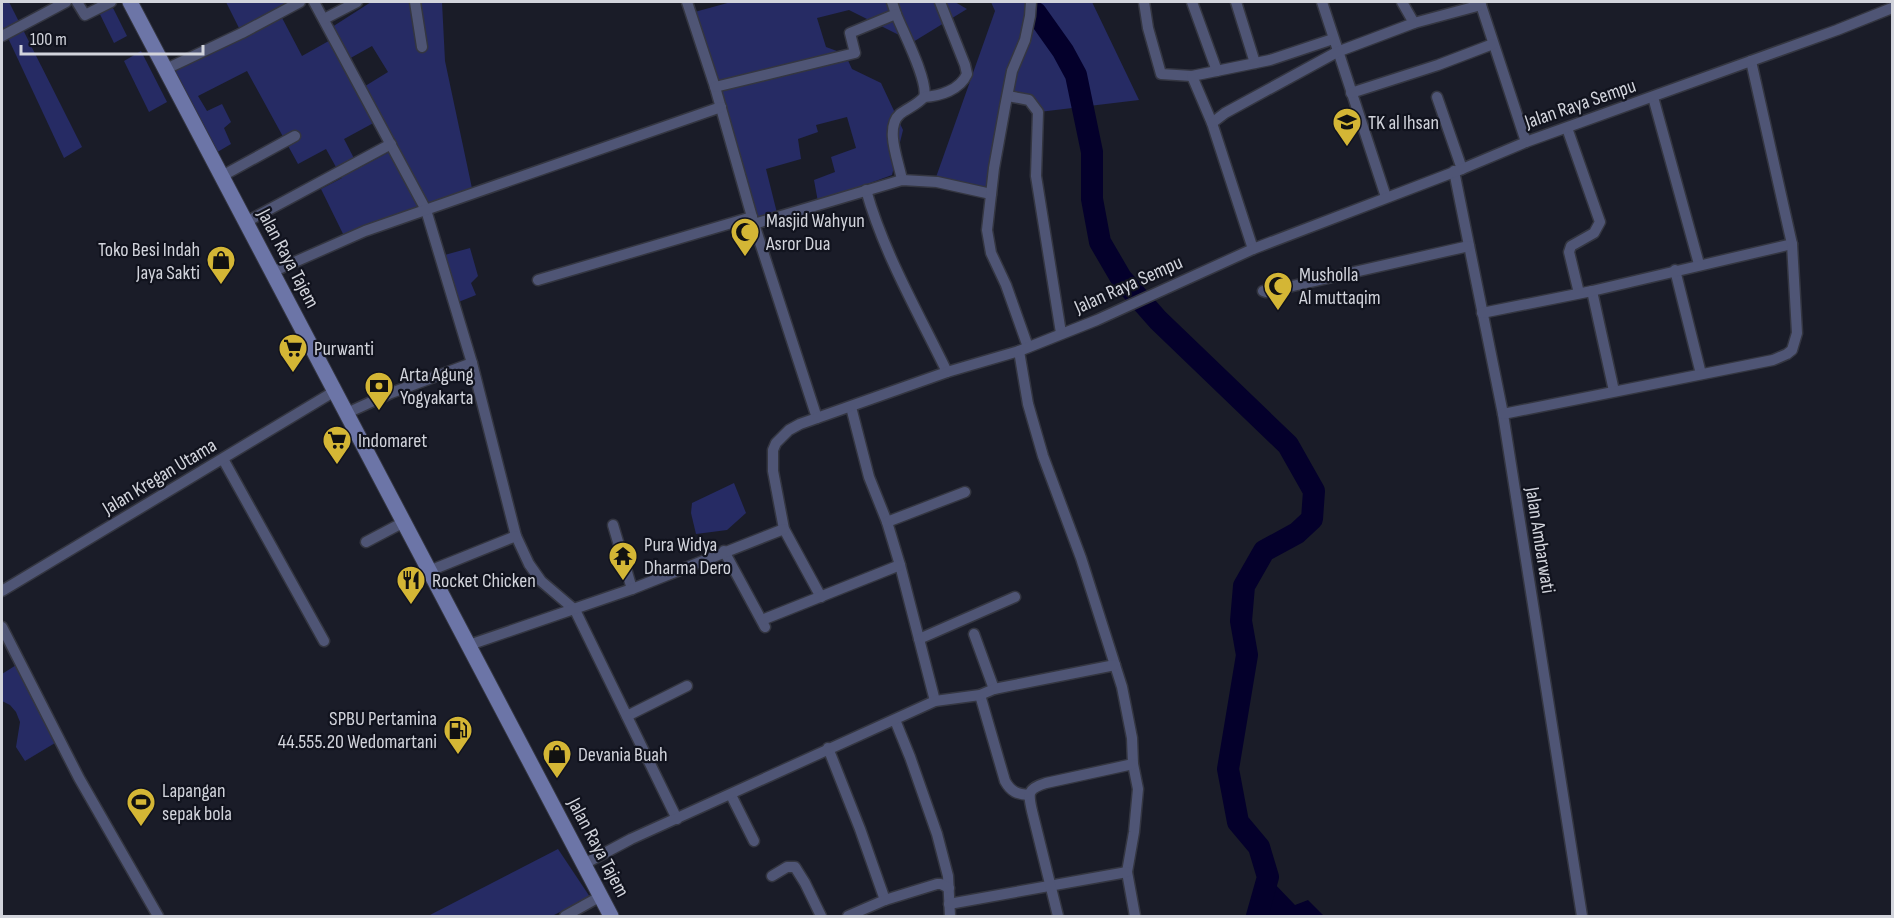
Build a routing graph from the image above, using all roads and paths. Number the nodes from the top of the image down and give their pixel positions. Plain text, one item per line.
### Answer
1 (66, 2) edge
2 (77, 2) edge
3 (111, 2) edge
4 (130, 2) edge
5 (300, 2) edge
6 (314, 2) edge
7 (357, 2) edge
8 (427, 2) edge
9 (687, 2) edge
10 (892, 2) edge
11 (940, 2) edge
12 (1031, 2) edge
13 (1144, 2) edge
14 (1192, 2) edge
15 (1236, 2) edge
16 (1322, 2) edge
17 (1402, 2) edge
18 (416, 3) edge
19 (1481, 3) edge
20 (1893, 8) edge
21 (896, 14) junction
22 (324, 19) junction
23 (1414, 23) junction
24 (2, 36) edge
25 (1333, 39) junction
26 (1493, 44) junction
27 (422, 47) dead end
28 (1337, 52) junction
29 (1751, 61) junction
30 (1255, 63) junction
31 (166, 69) junction
32 (1217, 71) junction
33 (1192, 76) junction
34 (715, 87) junction
35 (1352, 93) junction
36 (1008, 96) junction
37 (924, 97) junction
38 (1437, 97) dead end
39 (1653, 97) junction
40 (721, 107) junction
41 (1212, 123) junction
42 (1566, 128) junction
43 (295, 136) dead end
44 (1526, 142) junction
45 (391, 144) junction
46 (1458, 170) junction
47 (222, 176) junction
48 (902, 180) junction
49 (866, 190) junction
50 (991, 194) junction
51 (1386, 197) junction
52 (426, 210) junction
53 (753, 220) junction
54 (246, 222) junction
55 (1792, 244) junction
56 (1469, 246) junction
57 (1253, 249) junction
58 (1699, 264) junction
59 (1675, 270) junction
60 (272, 272) junction
61 (538, 280) dead end
62 (1263, 291) dead end
63 (1592, 291) junction
64 (1579, 293) junction
65 (1482, 313) junction
66 (1060, 333) junction
67 (1023, 349) junction
68 (472, 363) junction
69 (947, 372) junction
70 (1701, 374) junction
71 (335, 391) junction
72 (1614, 391) junction
73 (851, 407) junction
74 (347, 413) junction
75 (1503, 414) junction
76 (817, 418) junction
77 (223, 459) junction
78 (965, 492) dead end
79 (404, 522) junction
80 (887, 522) junction
81 (613, 525) dead end
82 (784, 529) junction
83 (516, 536) junction
84 (366, 543) dead end
85 (724, 551) junction
86 (900, 565) junction
87 (429, 571) junction
88 (632, 589) junction
89 (2, 591) edge
90 (821, 597) junction
91 (1015, 597) dead end
92 (575, 610) junction
93 (2, 627) edge
94 (974, 634) dead end
95 (920, 639) junction
96 (324, 641) dead end
97 (469, 645) junction
98 (1115, 665) junction
99 (687, 686) dead end
100 (994, 689) junction
101 (980, 695) junction
102 (935, 701) junction
103 (627, 716) junction
104 (895, 720) junction
105 (828, 748) junction
106 (1133, 764) junction
107 (731, 795) junction
108 (1029, 795) junction
109 (677, 819) junction
110 (754, 841) dead end
111 (584, 864) junction
112 (1127, 872) junction
113 (772, 876) dead end
114 (1051, 885) junction
115 (949, 888) junction
116 (601, 896) junction
117 (885, 900) junction
118 (949, 904) junction
119 (158, 916) edge
120 (565, 916) edge
121 (611, 916) edge
122 (821, 916) edge
123 (848, 916) edge
124 (950, 916) edge
125 (1058, 916) edge
126 (1135, 916) edge
127 (1582, 916) edge

1 - 24 street
2 - 3 street
4 - 31 main road, Jalan Raya Tajem
5 - 31 street
6 - 22 street
7 - 22 street
8 - 18 street
9 - 34 street
10 - 21 street
11 - 37 street
12 - 36 street
13 - 33 street
14 - 32 street
15 - 30 street
16 - 25 street
17 - 23 street
18 - 27 street
19 - 23 street
19 - 26 street
20 - 29 street, Jalan Raya Sempu
21 - 34 street
21 - 37 street
22 - 45 street
23 - 28 street
25 - 28 street
25 - 30 street
26 - 35 street
26 - 44 street
28 - 35 street
28 - 41 street
29 - 39 street, Jalan Raya Sempu
29 - 55 street
30 - 32 street
31 - 47 main road, Jalan Raya Tajem
32 - 33 street
33 - 41 street
34 - 40 street
35 - 51 street
36 - 50 street
36 - 66 street
37 - 48 street
38 - 46 street, Jalan Ambarwati
39 - 42 street, Jalan Raya Sempu
39 - 58 street
40 - 52 street
40 - 53 street
41 - 57 street
42 - 44 street, Jalan Raya Sempu
42 - 64 street
43 - 47 street
44 - 46 street, Jalan Raya Sempu
45 - 52 street
45 - 54 street
46 - 51 street, Jalan Raya Sempu
46 - 56 street, Jalan Ambarwati
47 - 54 main road, Jalan Raya Tajem
48 - 49 street
48 - 50 street
49 - 53 street
49 - 69 street
50 - 67 street
51 - 57 street, Jalan Raya Sempu
52 - 60 street
52 - 68 street
53 - 61 street
53 - 76 street
54 - 60 main road, Jalan Raya Tajem
55 - 58 street
55 - 70 street
56 - 62 street
56 - 65 street, Jalan Ambarwati
57 - 66 street, Jalan Raya Sempu
58 - 59 street
59 - 63 street
59 - 70 street
60 - 71 main road, Jalan Raya Tajem
63 - 64 street
63 - 72 street
64 - 65 street
65 - 75 street, Jalan Ambarwati
66 - 67 street, Jalan Raya Sempu
67 - 69 street, Jalan Raya Sempu
67 - 98 street
68 - 74 street
68 - 83 street
69 - 73 street, Jalan Raya Sempu
70 - 72 street
71 - 74 main road, Jalan Raya Tajem
71 - 77 street, Jalan Kregan Utama
72 - 75 street
73 - 76 street, Jalan Raya Sempu
73 - 80 street
74 - 79 main road, Jalan Raya Tajem
75 - 127 street, Jalan Ambarwati
76 - 82 street, Jalan Raya Sempu
77 - 89 street, Jalan Kregan Utama
77 - 96 street
78 - 80 street
79 - 84 street
79 - 87 main road, Jalan Raya Tajem
80 - 86 street
81 - 88 street
82 - 85 street
82 - 90 street, Jalan Raya Sempu
83 - 87 street
83 - 92 street
85 - 88 street
85 - 90 street
86 - 90 street
86 - 95 street
87 - 97 main road, Jalan Raya Tajem
88 - 92 street
91 - 95 street
92 - 97 street
92 - 103 street
93 - 119 street
94 - 100 street
95 - 102 street
97 - 111 main road, Jalan Raya Tajem
98 - 100 street
98 - 106 street
99 - 103 street
100 - 101 street
101 - 102 street
101 - 108 street
102 - 104 street
103 - 109 street
104 - 105 street
104 - 115 street
105 - 107 street
105 - 117 street
106 - 108 street
106 - 112 street
107 - 109 street
107 - 110 street
108 - 114 street
109 - 111 street
111 - 116 main road, Jalan Raya Tajem
112 - 114 street
112 - 126 street
113 - 122 street
114 - 118 street
114 - 125 street
115 - 117 street
115 - 118 street
116 - 120 street
116 - 121 main road, Jalan Raya Tajem
117 - 123 street
118 - 124 street

